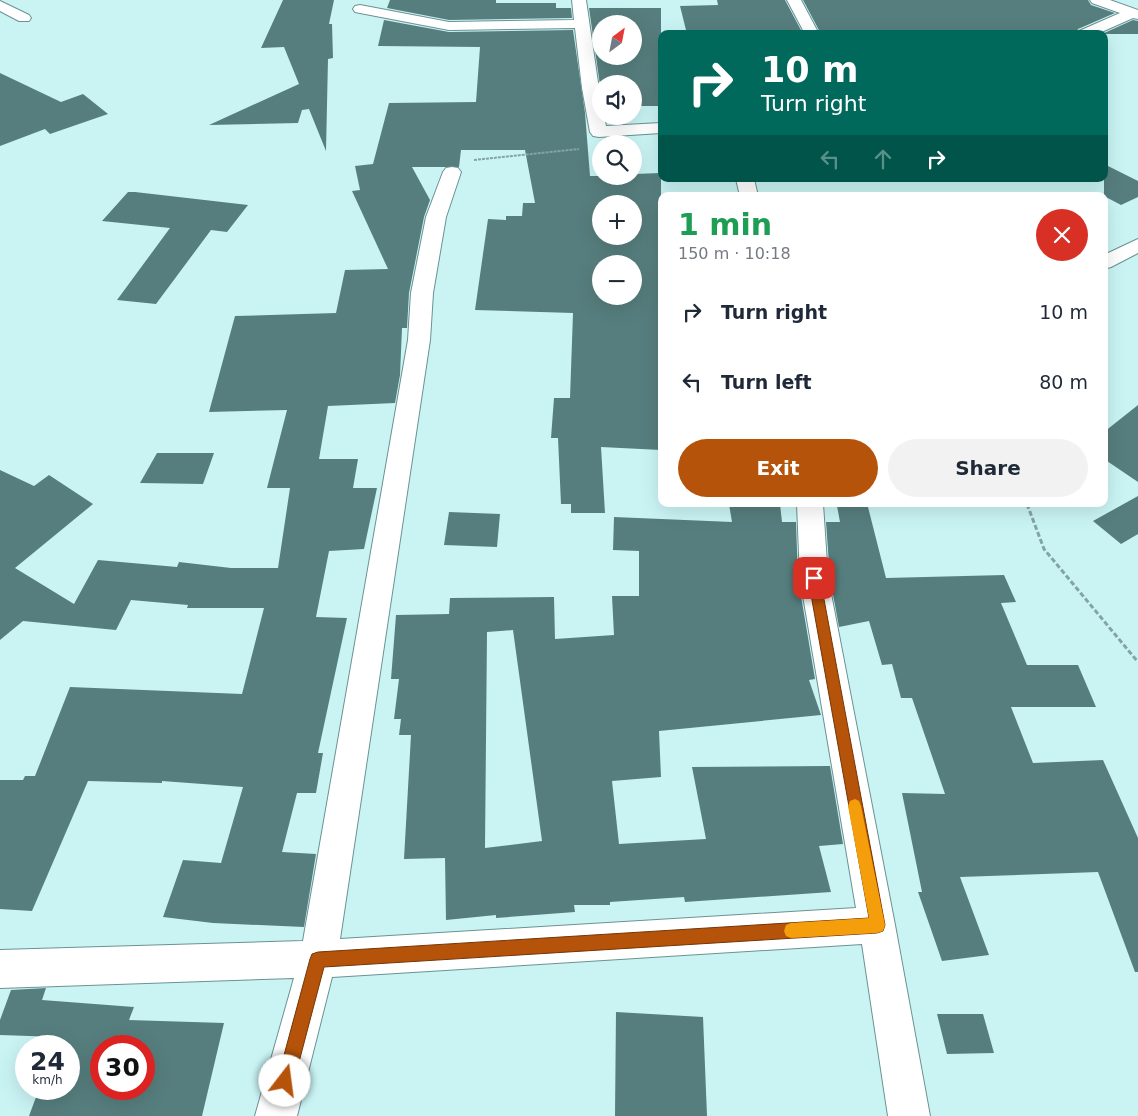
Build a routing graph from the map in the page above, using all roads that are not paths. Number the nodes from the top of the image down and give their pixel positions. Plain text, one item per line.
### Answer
1 (579, 0) edge
2 (794, 0) edge
3 (1097, 0) edge
4 (0, 5) edge
5 (360, 10) dead end
6 (1136, 14) edge
7 (24, 18) dead end
8 (581, 24) junction
9 (810, 30) edge
10 (1094, 30) edge
11 (658, 129) edge
12 (452, 172) road end
13 (1138, 245) edge
14 (1108, 261) edge
15 (810, 507) edge
16 (877, 925) junction
17 (318, 959) junction
18 (0, 969) edge
19 (276, 1116) edge
20 (909, 1116) edge

1 - 8 street
2 - 9 street
3 - 6 street
4 - 7 street
5 - 8 street
6 - 10 street
8 - 11 street
12 - 17 street
13 - 14 street
15 - 16 street
16 - 17 street
16 - 20 street
17 - 18 street
17 - 19 street

